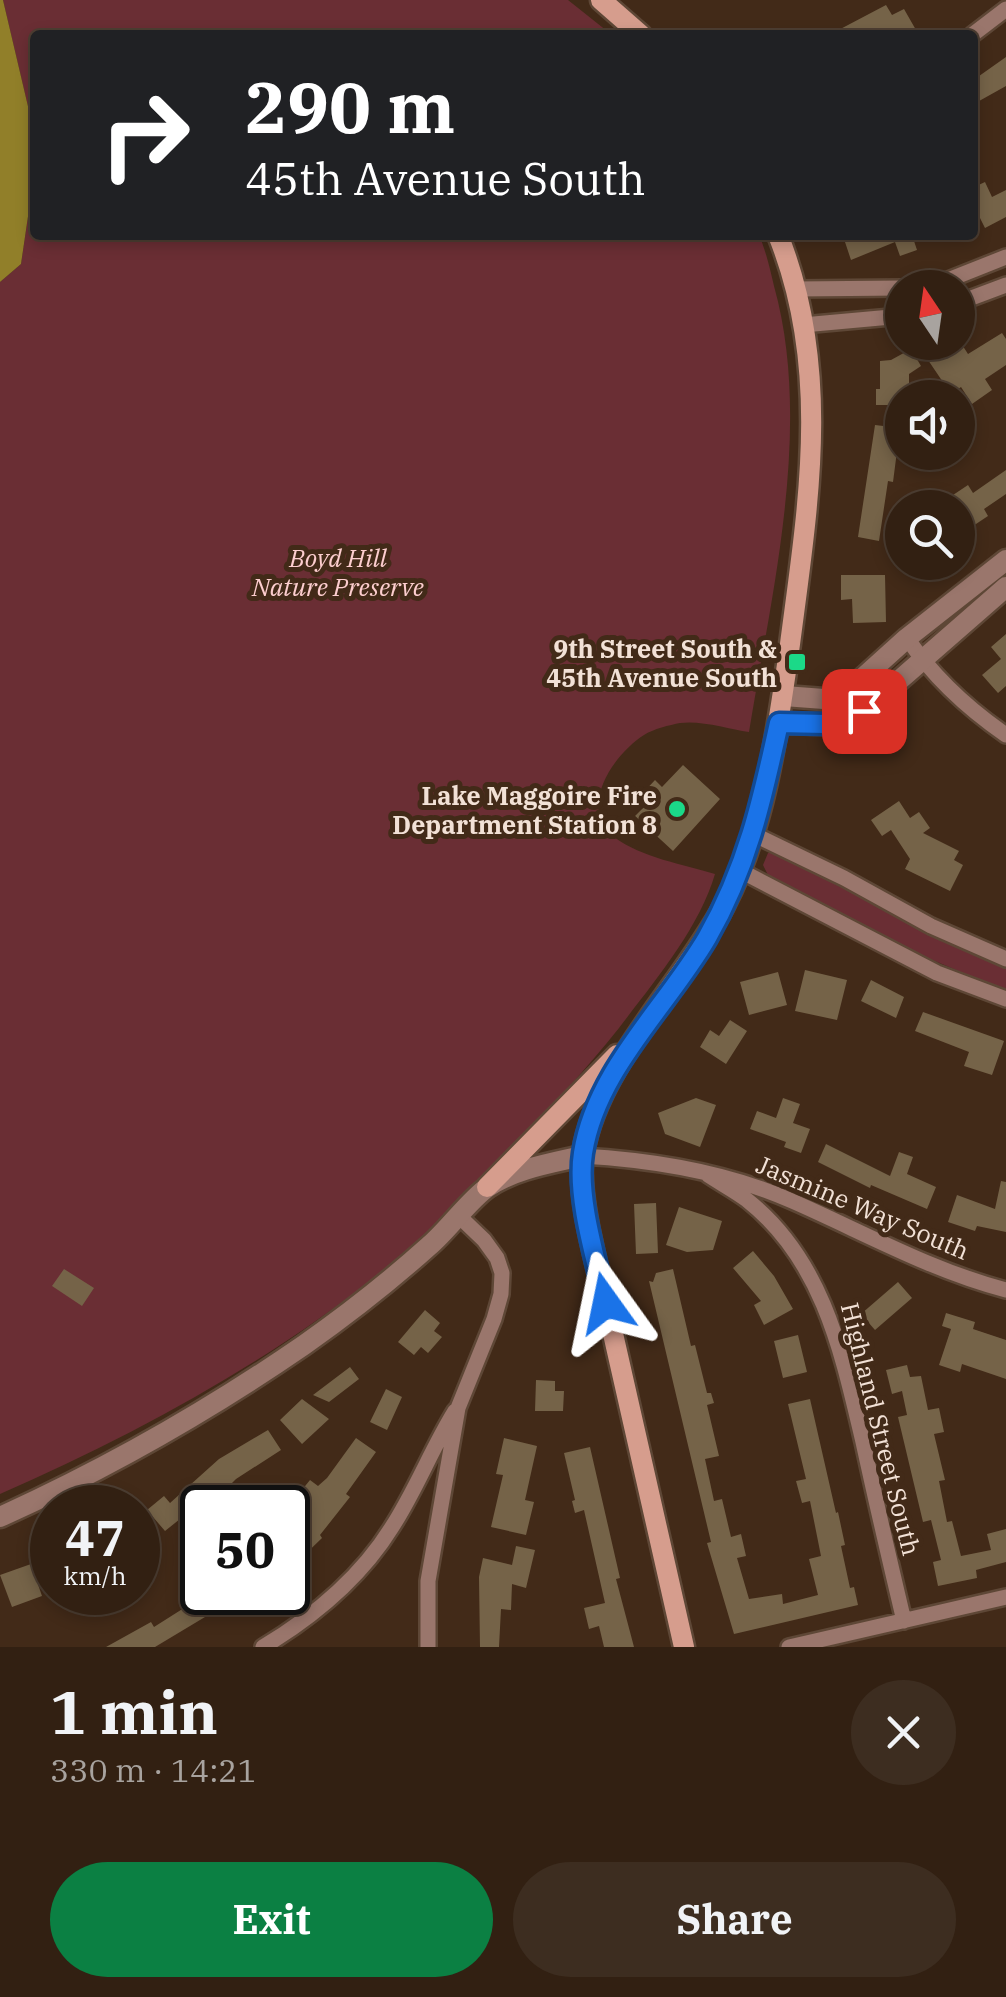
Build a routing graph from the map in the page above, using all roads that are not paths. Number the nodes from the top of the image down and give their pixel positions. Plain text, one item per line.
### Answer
1 (601, 0) edge
2 (1006, 10) edge
3 (635, 30) edge
4 (978, 31) edge
5 (780, 240) edge
6 (1006, 256) edge
7 (972, 270) edge
8 (1006, 285) edge
9 (885, 288) edge
10 (796, 289) junction
11 (975, 297) edge
12 (885, 318) edge
13 (803, 325) junction
14 (1006, 560) edge
15 (1006, 587) edge
16 (907, 638) junction
17 (921, 658) junction
18 (784, 696) junction
19 (779, 723) junction
20 (1006, 735) edge
21 (753, 834) junction
22 (741, 872) junction
23 (1006, 959) edge
24 (1006, 999) edge
25 (643, 1029) junction
26 (582, 1156) junction
27 (708, 1176) junction
28 (487, 1187) junction
29 (460, 1217) junction
30 (1006, 1290) edge
31 (458, 1408) junction
32 (0, 1517) edge
33 (1006, 1597) edge
34 (904, 1621) junction
35 (263, 1647) edge
36 (428, 1647) edge
37 (684, 1647) edge
38 (788, 1647) edge

1 - 3 main road
2 - 4 street
5 - 10 main road
6 - 7 street
8 - 11 street
9 - 10 street
10 - 13 main road
12 - 13 street
13 - 18 main road
14 - 16 street
15 - 17 street
16 - 17 street
16 - 18 street
17 - 19 street
17 - 20 street
18 - 19 main road
19 - 21 main road
21 - 22 main road
21 - 23 street
22 - 24 street
22 - 25 main road
25 - 26 main road
25 - 28 main road
26 - 27 street, Jasmine Way South
26 - 28 street
26 - 37 main road
27 - 30 street, Jasmine Way South
27 - 34 street, Highland Street South
28 - 29 street
29 - 31 street
29 - 32 street
31 - 35 street
31 - 36 street
33 - 34 street
34 - 38 street

